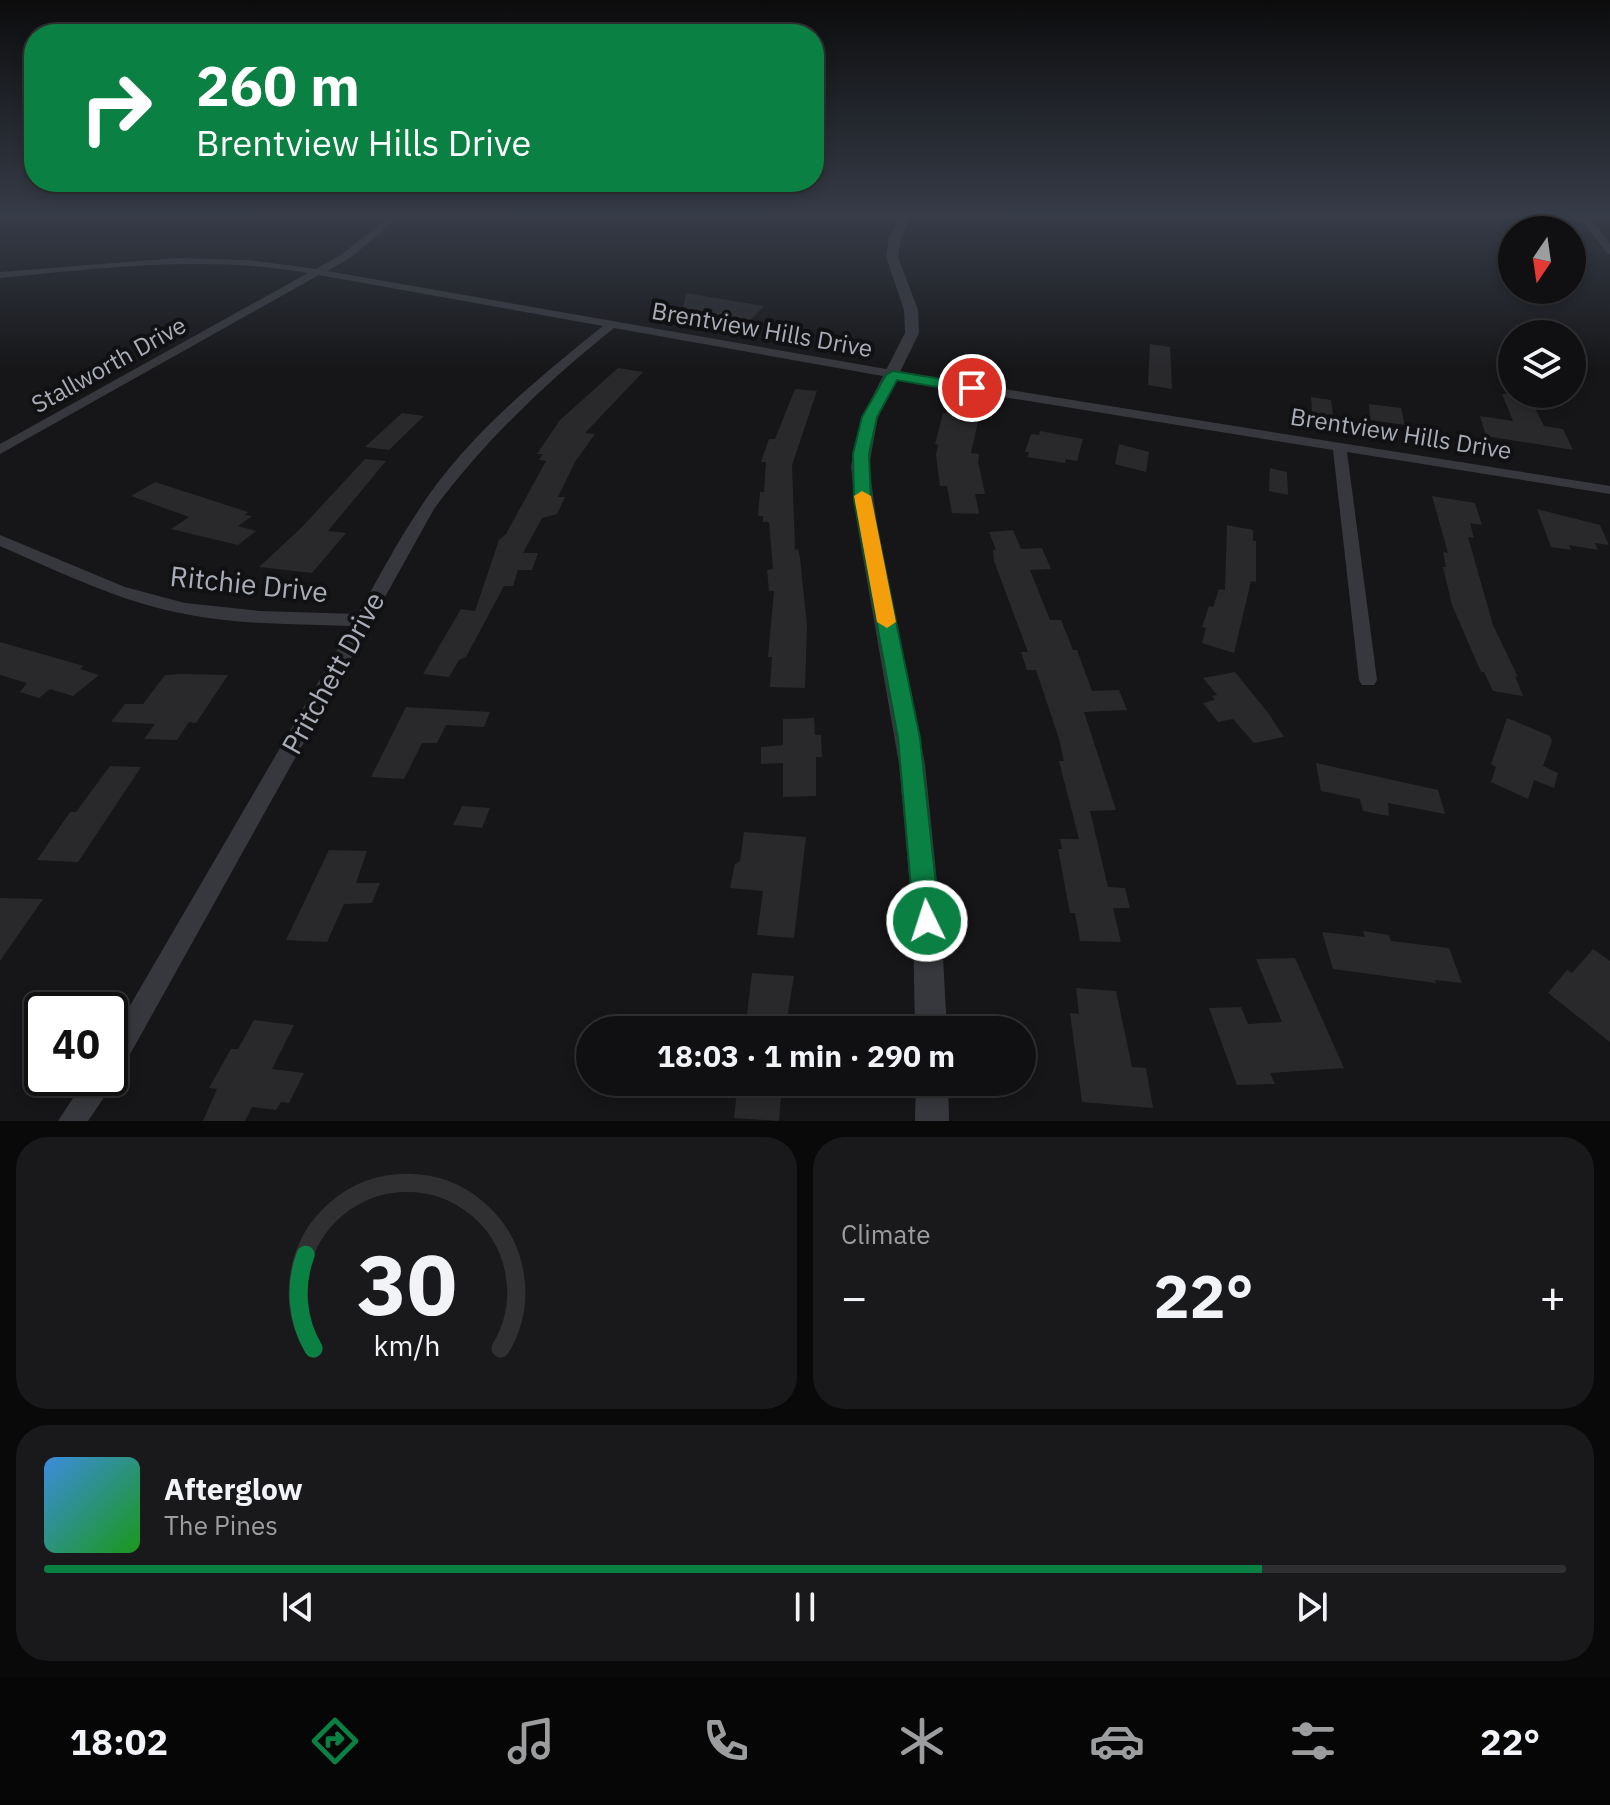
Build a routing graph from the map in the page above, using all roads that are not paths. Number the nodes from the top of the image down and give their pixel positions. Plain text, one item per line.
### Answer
1 (111, 266) edge
2 (278, 266) edge
3 (329, 266) edge
4 (895, 266) edge
5 (319, 272) junction
6 (0, 275) edge
7 (611, 325) junction
8 (893, 375) junction
9 (1339, 446) junction
10 (0, 450) edge
11 (1610, 490) edge
12 (0, 540) edge
13 (361, 620) junction
14 (1368, 680) dead end
15 (930, 1016) edge
16 (128, 1034) edge
17 (89, 1096) edge
18 (932, 1096) edge
19 (72, 1121) edge
20 (932, 1121) edge

1 - 6 street, Brentview Hills Drive
2 - 5 street, Brentview Hills Drive
3 - 5 street, Stallworth Drive
4 - 8 street
5 - 7 street, Brentview Hills Drive
5 - 10 street, Stallworth Drive
7 - 8 street, Brentview Hills Drive
7 - 13 street, Pritchett Drive
8 - 9 street, Brentview Hills Drive
8 - 15 street
9 - 11 street, Brentview Hills Drive
9 - 14 street
12 - 13 street, Ritchie Drive
13 - 16 street, Pritchett Drive
17 - 19 street
18 - 20 street

